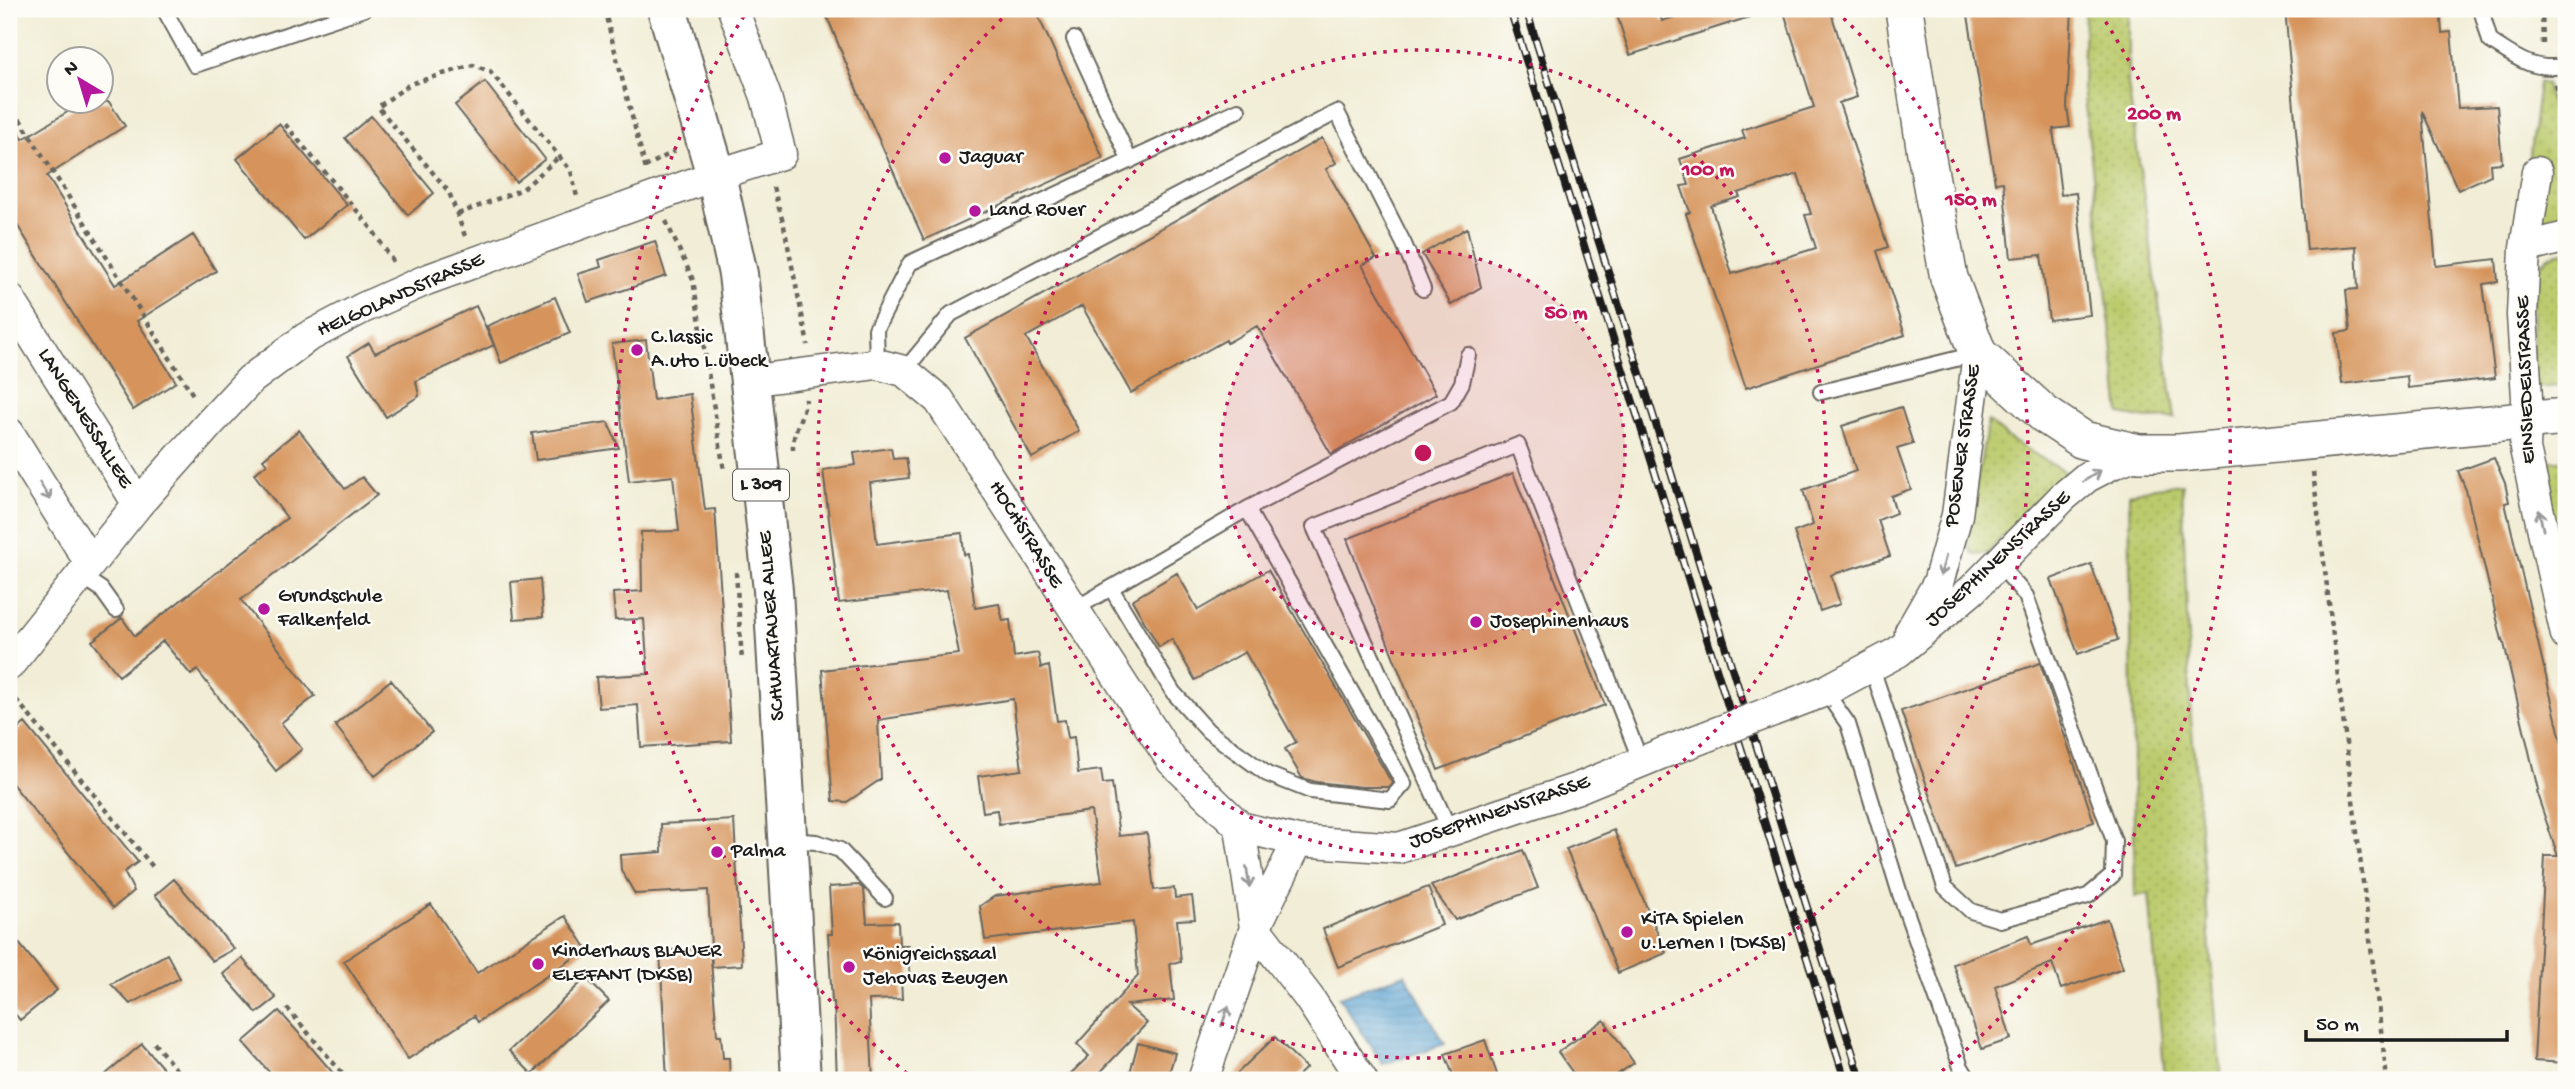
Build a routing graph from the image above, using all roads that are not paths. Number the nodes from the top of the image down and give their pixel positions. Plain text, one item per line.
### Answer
1 (164, 9) edge
2 (364, 9) edge
3 (667, 9) edge
4 (733, 9) edge
5 (1904, 9) edge
6 (2481, 9) edge
7 (1074, 38) dead end
8 (2566, 66) edge
9 (1238, 110) dead end
10 (1130, 160) junction
11 (2537, 172) dead end
12 (716, 174) junction
13 (2566, 237) edge
14 (2525, 248) junction
15 (1423, 289) dead end
16 (9, 299) edge
17 (1978, 354) junction
18 (1468, 355) dead end
19 (890, 367) junction
20 (748, 381) junction
21 (1821, 392) dead end
22 (2566, 417) edge
23 (2524, 420) junction
24 (9, 433) edge
25 (2138, 453) junction
26 (138, 504) junction
27 (1247, 509) junction
28 (1998, 563) junction
29 (85, 569) junction
30 (1111, 588) junction
31 (116, 610) dead end
32 (1073, 610) junction
33 (2566, 635) edge
34 (1899, 652) junction
35 (9, 664) edge
36 (1872, 667) junction
37 (1825, 691) junction
38 (1652, 757) junction
39 (1240, 827) junction
40 (1450, 831) junction
41 (787, 840) junction
42 (1298, 841) junction
43 (885, 898) dead end
44 (1255, 928) junction
45 (801, 1080) edge
46 (1203, 1080) edge
47 (1362, 1080) edge
48 (1969, 1080) edge

1 - 2 lane
3 - 12 main road, L 309
4 - 12 street, HELGOLANDSTRASSE
5 - 17 street, POSENER STRASSE
6 - 8 lane
7 - 10 lane
9 - 10 lane
10 - 19 lane
11 - 14 street, EINSIEDELSTRASSE
12 - 20 main road, SCHWARTAUER ALLEE / L 309
12 - 26 street, HELGOLANDSTRASSE
13 - 14 street
14 - 23 street, EINSIEDELSTRASSE
15 - 19 lane
16 - 26 street, LANGENESSALLEE
17 - 21 lane
17 - 25 street, POSENER STRASSE
17 -> 34 street, POSENER STRASSE
18 - 27 lane
19 - 20 street
19 - 32 street, HOCHSTRASSE
20 - 41 main road, SCHWARTAUER ALLEE / L 309
22 - 23 street, JOSEPHINENSTRASSE
23 - 25 street, JOSEPHINENSTRASSE
33 -> 23 street, EINSIEDELSTRASSE
24 -> 29 street
28 -> 25 street, JOSEPHINENSTRASSE
26 - 29 street, HELGOLANDSTRASSE
27 - 30 lane
27 - 30 lane
28 - 34 street, JOSEPHINENSTRASSE
28 - 36 lane
29 - 31 lane
29 - 35 street, HELGOLANDSTRASSE
30 - 32 lane
32 - 39 street, HOCHSTRASSE
34 - 36 street, JOSEPHINENSTRASSE
36 - 37 street, JOSEPHINENSTRASSE
37 - 38 street, JOSEPHINENSTRASSE, bridge
37 - 48 lane
38 - 40 street, JOSEPHINENSTRASSE
38 - 40 lane
39 - 42 street
39 -> 44 street
40 - 42 street, JOSEPHINENSTRASSE
41 - 43 lane
41 - 45 main road, SCHWARTAUER ALLEE / L 309
42 - 44 street
46 -> 44 street
44 - 47 street

